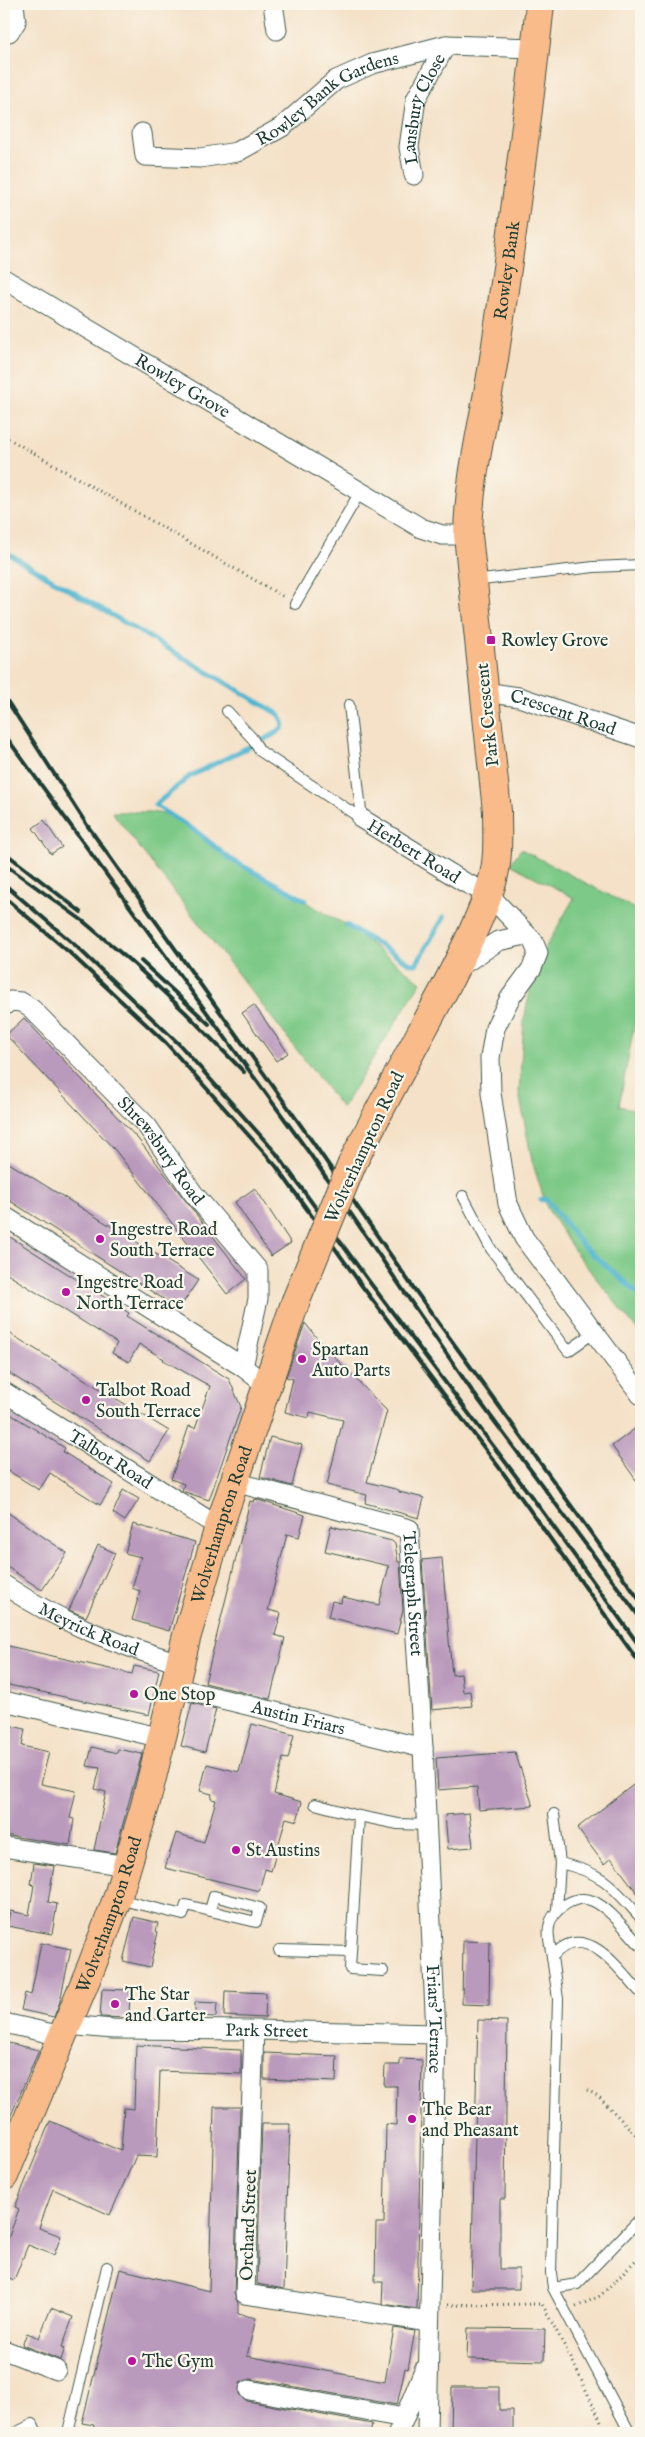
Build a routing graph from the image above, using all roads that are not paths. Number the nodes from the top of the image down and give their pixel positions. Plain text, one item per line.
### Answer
1 (14, 4) edge
2 (273, 4) edge
3 (540, 4) edge
4 (277, 30) dead end
5 (4, 33) edge
6 (446, 45) junction
7 (535, 48) junction
8 (142, 134) dead end
9 (414, 176) dead end
10 (4, 279) edge
11 (360, 492) junction
12 (468, 535) junction
13 (641, 564) edge
14 (473, 581) junction
15 (295, 604) road end
16 (485, 692) junction
17 (349, 705) dead end
18 (227, 711) dead end
19 (641, 738) edge
20 (362, 819) junction
21 (488, 894) junction
22 (526, 934) junction
23 (454, 971) junction
24 (4, 1006) edge
25 (463, 1196) dead end
26 (4, 1216) edge
27 (595, 1332) junction
28 (243, 1367) junction
29 (266, 1385) junction
30 (4, 1392) edge
31 (641, 1395) edge
32 (235, 1482) junction
33 (219, 1527) junction
34 (4, 1585) edge
35 (176, 1675) junction
36 (4, 1701) edge
37 (162, 1738) junction
38 (424, 1748) junction
39 (315, 1804) dead end
40 (554, 1814) dead end
41 (359, 1816) junction
42 (427, 1825) junction
43 (4, 1846) edge
44 (560, 1863) junction
45 (127, 1866) junction
46 (117, 1899) junction
47 (210, 1910) dead end
48 (557, 1910) junction
49 (641, 1918) edge
50 (641, 1946) edge
51 (279, 1950) dead end
52 (351, 1952) junction
53 (552, 1957) junction
54 (383, 1971) dead end
55 (641, 1993) edge
56 (4, 2023) edge
57 (64, 2030) junction
58 (254, 2030) junction
59 (436, 2034) junction
60 (4, 2176) edge
61 (641, 2218) edge
62 (108, 2267) dead end
63 (553, 2288) junction
64 (429, 2313) junction
65 (4, 2350) edge
66 (428, 2361) junction
67 (56, 2370) dead end
68 (249, 2390) dead end
69 (401, 2426) edge
70 (15, 2433) edge
71 (37, 2433) edge
72 (68, 2433) edge
73 (427, 2433) edge
74 (630, 2433) edge

1 - 5 street
2 - 4 street
3 - 7 highway, Rowley Bank
6 - 7 street, Rowley Bank Gardens
6 - 8 street, Rowley Bank Gardens
6 - 9 street, Lansbury Close
7 - 12 highway, Rowley Bank
10 - 11 street, Rowley Grove
11 - 12 street, Rowley Grove
11 - 15 lane
12 - 14 highway, Park Crescent
13 - 14 lane
14 - 16 highway, Park Crescent
16 - 19 street, Crescent Road
16 - 21 highway, Park Crescent
17 - 20 lane, Herbert Road
18 - 20 lane
20 - 21 street, Herbert Road
21 - 22 street, Herbert Road
21 - 23 highway, Wolverhampton Road
22 - 23 street
22 - 27 street, Herbert Road
23 - 29 highway, Wolverhampton Road, bridge
24 - 28 street, Shrewsbury Road
25 - 27 lane
26 - 28 street
27 - 31 street
28 - 29 street
29 - 32 highway, Wolverhampton Road
30 - 33 street, Talbot Road
32 - 33 highway, Wolverhampton Road
32 - 38 street, Telegraph Street
33 - 35 highway, Wolverhampton Road
34 - 35 street, Meyrick Road
35 - 37 highway, Wolverhampton Road
35 - 38 street, Austin Friars
36 - 37 street
37 - 45 highway, Wolverhampton Road
38 - 42 street, Friars' Terrace
39 - 41 lane
40 - 44 lane
41 - 42 lane
41 - 52 lane
42 - 59 street, Friars' Terrace
43 - 45 street
44 - 48 lane
44 - 49 lane
45 - 46 highway, Wolverhampton Road
46 - 47 lane
46 - 57 highway, Wolverhampton Road
48 - 50 lane
48 - 53 lane
51 - 52 lane
52 - 54 lane
53 - 55 lane
53 - 63 lane
56 - 57 street, Park Street
57 - 58 street, Park Street
57 - 60 highway, Wolverhampton Road
58 - 59 street, Park Street
58 - 64 street, Orchard Street
59 - 64 street, Friars' Terrace
61 - 63 lane
62 - 72 lane
63 - 74 lane
64 - 66 street, Friars' Terrace
65 - 67 street
66 - 69 street
66 - 73 street, Friars' Terrace
68 - 69 street
70 - 71 lane

